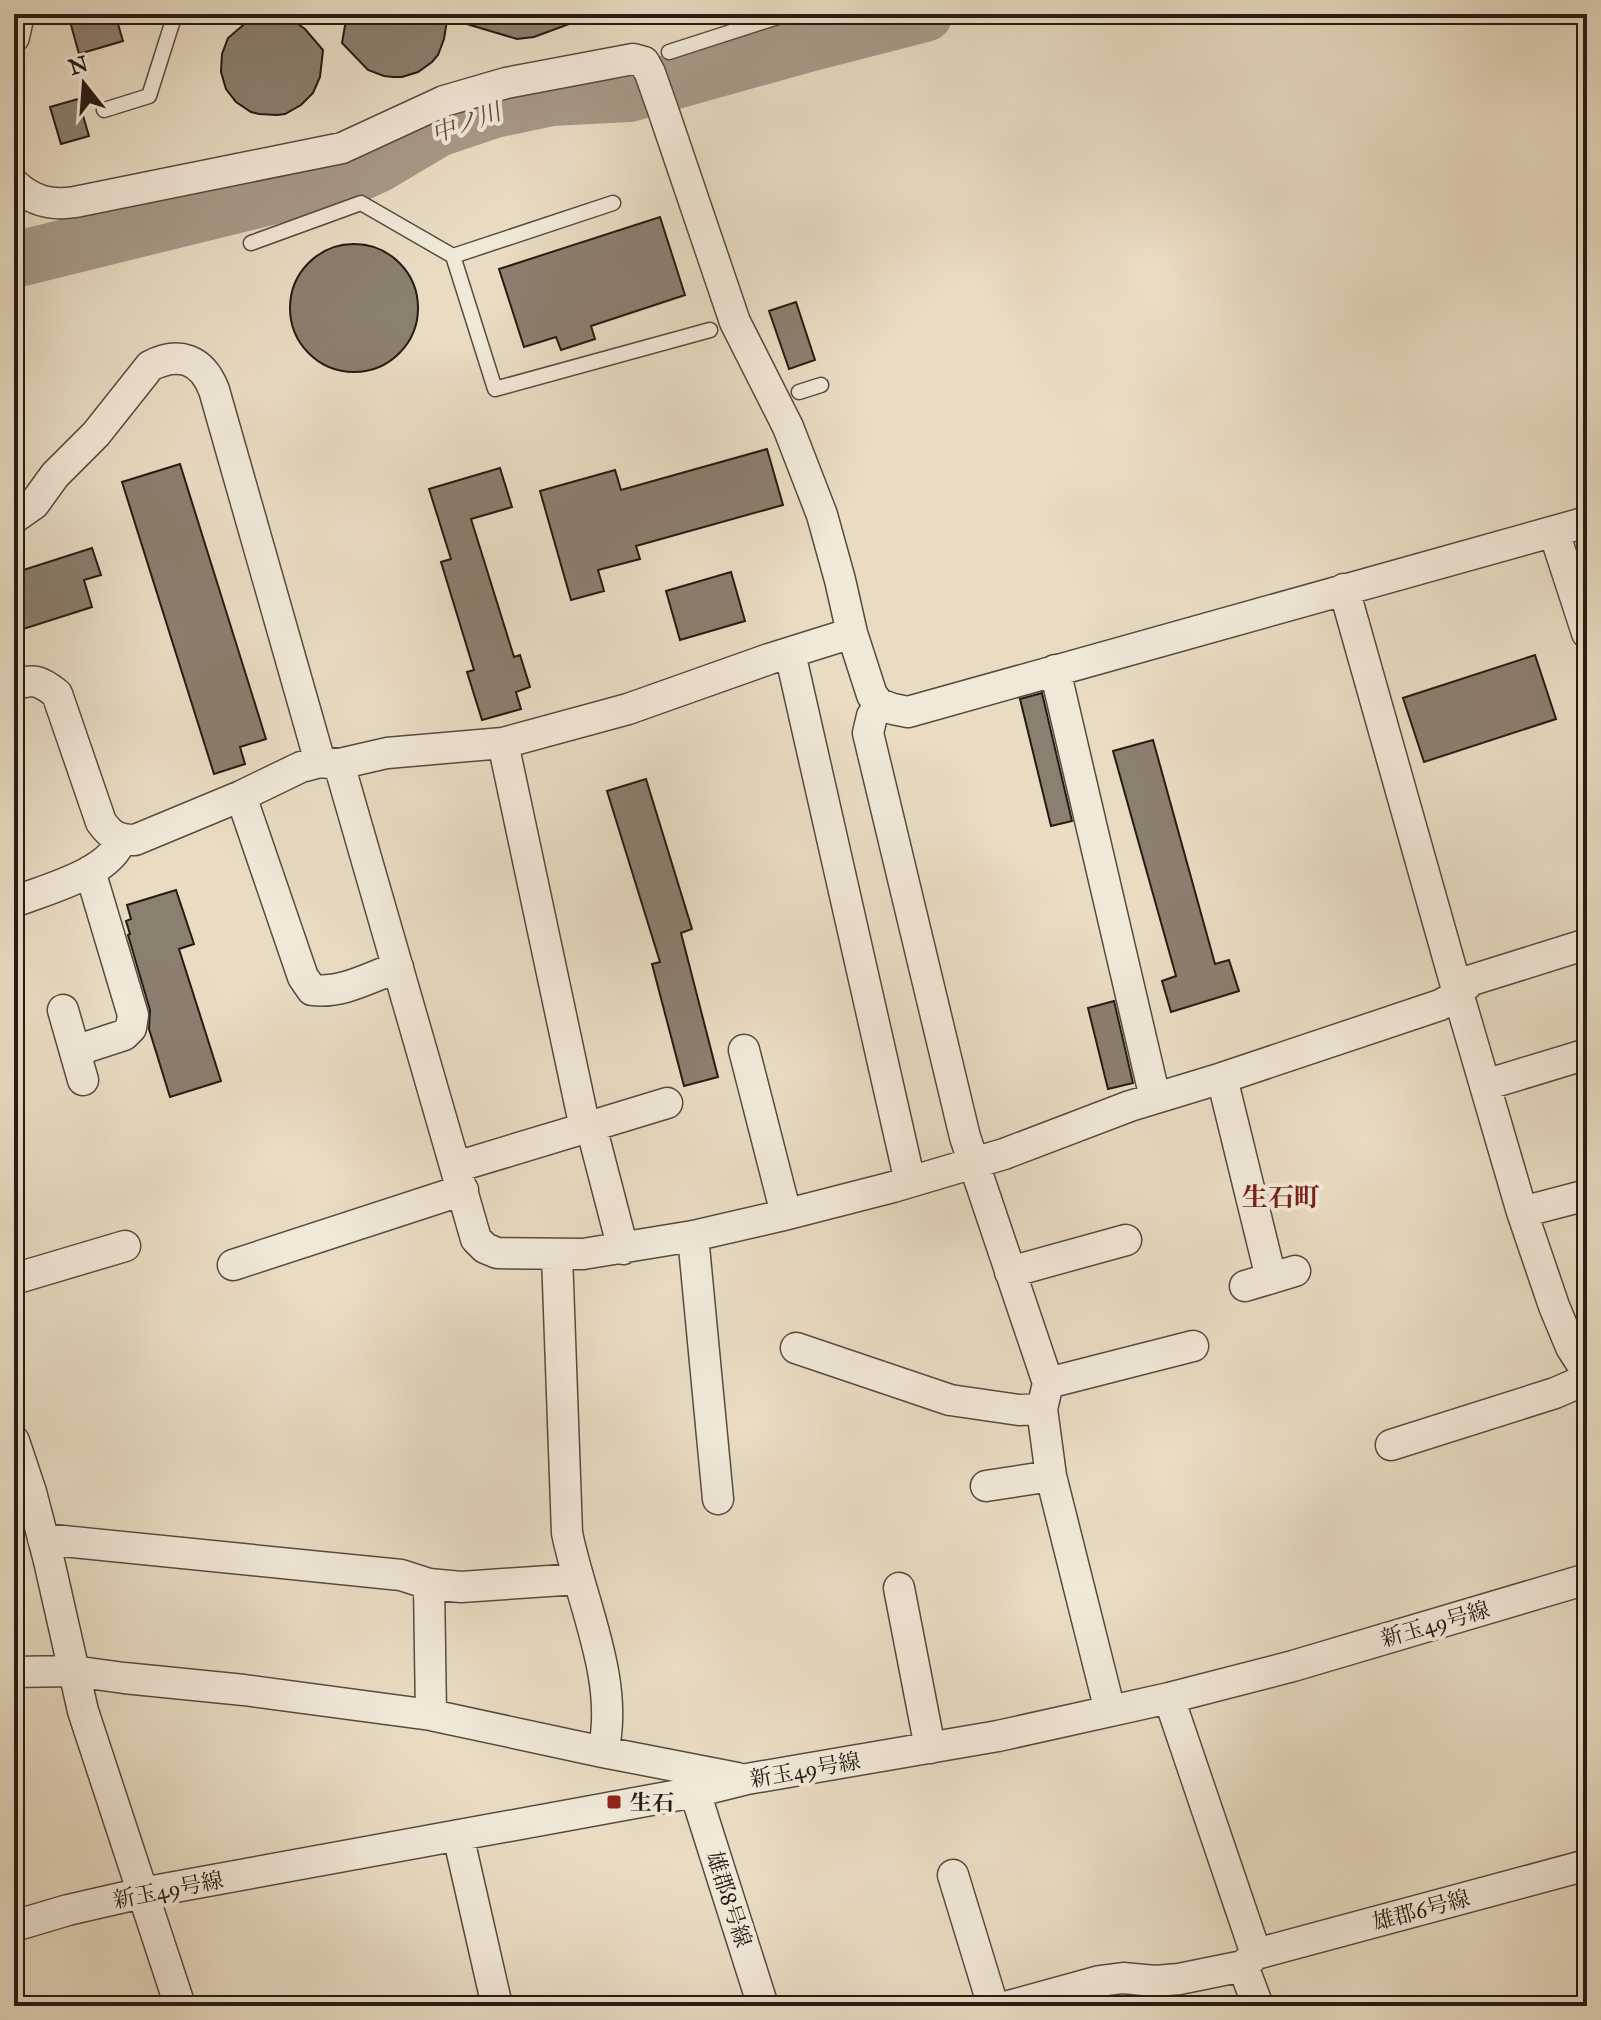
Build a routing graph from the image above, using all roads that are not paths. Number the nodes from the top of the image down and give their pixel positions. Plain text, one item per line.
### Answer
1 (19, 14) edge
2 (175, 14) edge
3 (787, 14) edge
4 (14, 37) edge
5 (654, 62) junction
6 (104, 110) dead end
7 (14, 184) edge
8 (613, 203) dead end
9 (251, 243) dead end
10 (453, 256) junction
11 (722, 326) junction
12 (14, 518) edge
13 (1587, 522) edge
14 (1554, 532) junction
15 (1344, 589) junction
16 (852, 633) junction
17 (1587, 633) edge
18 (790, 653) junction
19 (1055, 670) junction
20 (14, 685) edge
21 (879, 704) junction
22 (503, 743) junction
23 (329, 763) junction
24 (241, 796) junction
25 (121, 840) junction
26 (90, 871) junction
27 (14, 902) edge
28 (1587, 944) edge
29 (398, 967) junction
30 (1458, 993) junction
31 (63, 1010) dead end
32 (744, 1050) dead end
33 (1587, 1054) edge
34 (1222, 1078) junction
35 (1485, 1085) junction
36 (1155, 1098) junction
37 (667, 1103) dead end
38 (588, 1127) junction
39 (974, 1163) junction
40 (459, 1179) junction
41 (910, 1182) junction
42 (1587, 1195) edge
43 (1522, 1212) junction
44 (786, 1214) junction
45 (693, 1236) junction
46 (1126, 1240) dead end
47 (125, 1246) dead end
48 (623, 1249) junction
49 (557, 1255) junction
50 (233, 1265) dead end
51 (1010, 1272) junction
52 (14, 1279) edge
53 (1271, 1279) dead end
54 (1193, 1346) dead end
55 (796, 1348) dead end
56 (1587, 1372) edge
57 (1587, 1379) edge
58 (1045, 1396) junction
59 (14, 1441) edge
60 (1391, 1445) dead end
61 (1051, 1476) junction
62 (986, 1486) dead end
63 (718, 1499) dead end
64 (43, 1539) junction
65 (578, 1579) junction
66 (1587, 1579) edge
67 (429, 1584) junction
68 (899, 1588) dead end
69 (73, 1671) junction
70 (14, 1672) edge
71 (1169, 1698) junction
72 (1110, 1711) junction
73 (431, 1715) junction
74 (930, 1748) junction
75 (603, 1752) junction
76 (747, 1779) junction
77 (695, 1792) junction
78 (458, 1835) junction
79 (1587, 1865) edge
80 (953, 1875) dead end
81 (142, 1893) junction
82 (14, 1926) edge
83 (1250, 1960) junction
84 (180, 2006) edge
85 (497, 2006) edge
86 (763, 2006) edge
87 (993, 2006) edge
88 (1009, 2006) edge
89 (1258, 2006) edge

1 - 4 street
2 - 6 lane
3 - 5 lane
5 - 7 street
5 - 11 street
8 - 10 lane
9 - 10 lane
10 - 11 lane
11 - 16 street
12 - 23 street
13 - 14 street
14 - 15 street
14 - 17 street
15 - 19 street
15 - 30 street
16 - 18 street
16 - 21 street
18 - 22 street
18 - 41 street
19 - 21 street
19 - 36 street
20 - 25 street
21 - 39 street
22 - 23 street
22 - 38 street
23 - 24 street
23 - 29 street
24 - 25 street
24 - 29 street
25 - 26 street
26 - 27 street
26 - 31 street
28 - 30 street
29 - 40 street
30 - 34 street
30 - 35 street
32 - 44 street
33 - 35 street
34 - 36 street
34 - 53 street
35 - 43 street
36 - 39 street
37 - 38 street
38 - 40 street
38 - 48 street
39 - 41 street
39 - 51 street
40 - 49 street
40 - 50 street
41 - 44 street
42 - 43 street
43 - 56 street
44 - 45 street
45 - 48 street
45 - 63 street
46 - 51 street
47 - 52 street
48 - 49 street
49 - 65 street
51 - 58 street
54 - 58 street
55 - 58 street
57 - 60 street
58 - 61 street
59 - 64 street
61 - 62 street
61 - 72 street
64 - 67 street
64 - 69 street
65 - 67 street
65 - 75 street
66 - 71 street, 新玉49号線
67 - 73 street
68 - 74 street
69 - 70 street
69 - 73 street
69 - 81 street
71 - 72 street, 新玉49号線
71 - 83 street
72 - 74 street, 新玉49号線
73 - 75 street
74 - 76 street, 新玉49号線
75 - 76 street
76 - 77 street, 新玉49号線
77 - 78 street, 新玉49号線
77 - 86 street, 雄郡8号線
78 - 81 street, 新玉49号線
78 - 85 street
79 - 83 street, 雄郡6号線
80 - 87 street
81 - 82 street, 新玉49号線
81 - 84 street
83 - 88 street, 雄郡6号線
83 - 89 street

